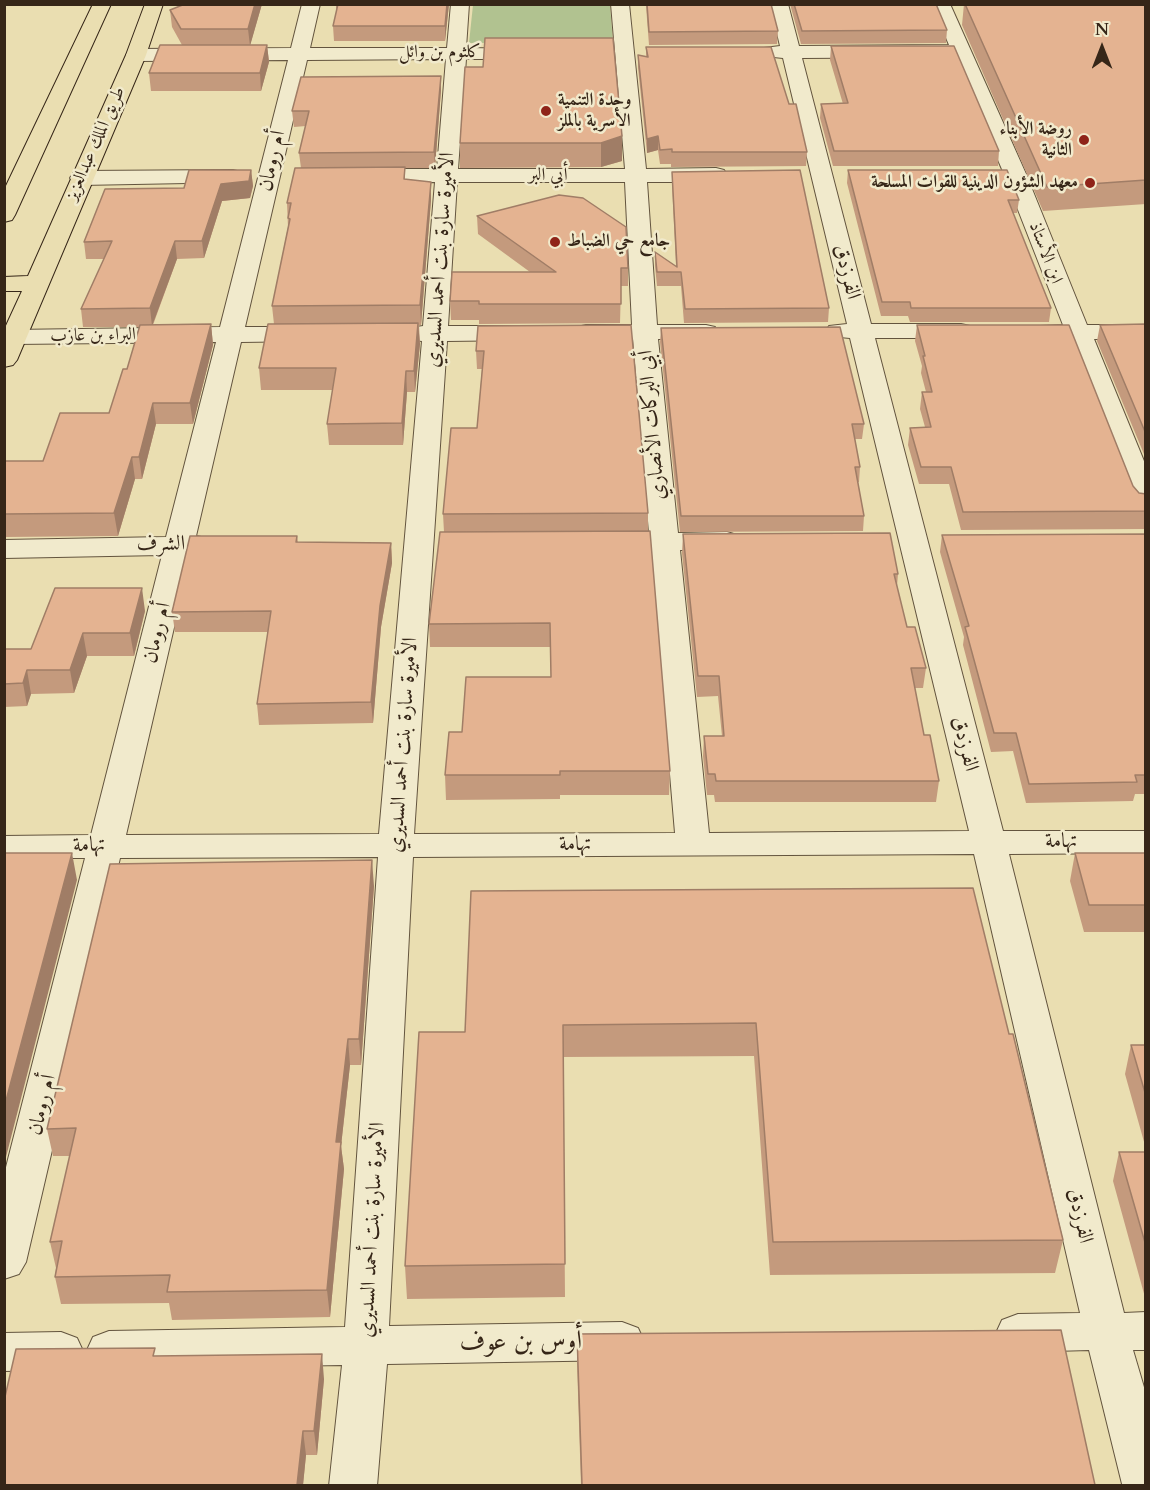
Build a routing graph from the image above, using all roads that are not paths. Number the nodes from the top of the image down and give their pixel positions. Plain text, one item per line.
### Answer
1 (102, 4) edge
2 (154, 4) edge
3 (310, 4) edge
4 (460, 4) edge
5 (620, 4) edge
6 (779, 4) edge
7 (941, 4) edge
8 (791, 51) junction
9 (961, 51) junction
10 (541, 52) edge
11 (756, 52) edge
12 (457, 53) junction
13 (298, 54) junction
14 (136, 55) junction
15 (741, 175) edge
16 (281, 176) junction
17 (341, 176) edge
18 (447, 176) junction
19 (636, 176) junction
20 (81, 178) junction
21 (4, 215) edge
22 (4, 284) edge
23 (33, 291) junction
24 (4, 300) edge
25 (812, 331) edge
26 (860, 331) junction
27 (645, 332) junction
28 (728, 332) edge
29 (1076, 332) junction
30 (1146, 332) edge
31 (435, 333) junction
32 (333, 334) edge
33 (390, 334) edge
34 (231, 335) junction
35 (9, 348) edge
36 (1146, 502) edge
37 (759, 541) edge
38 (582, 542) edge
39 (664, 542) junction
40 (180, 545) junction
41 (227, 545) edge
42 (4, 549) edge
43 (1146, 842) edge
44 (989, 843) junction
45 (693, 844) junction
46 (106, 845) junction
47 (396, 845) junction
48 (4, 847) edge
49 (4, 1262) edge
50 (1126, 1331) edge
51 (975, 1334) edge
52 (664, 1340) edge
53 (366, 1346) junction
54 (4, 1352) edge
55 (1146, 1484) edge
56 (353, 1485) edge

1 - 21 main road
2 - 14 main road, طريق الملك عبدالعزيز
3 - 13 street, أم رومان
4 - 12 street, الأميرة سارة بنت أحمد السديري
5 - 19 street, أبي البركات الأنصاري
6 - 8 street, الفرزدق
7 - 9 street, ابن الأستاذ
8 - 9 street
8 - 11 street
8 - 26 street, الفرزدق
9 - 29 street, ابن الأستاذ
10 - 12 street, كلثوم بن وائل
12 - 13 street, كلثوم بن وائل
12 - 18 street, الأميرة سارة بنت أحمد السديري
13 - 14 street, كلثوم بن وائل
13 - 16 street, أم رومان
14 - 20 main road, طريق الملك عبدالعزيز
15 - 19 street, أبي البر
16 - 20 street
16 - 34 street, أم رومان
17 - 18 street, أبي البر
18 - 19 street, أبي البر
18 - 31 street, الأميرة سارة بنت أحمد السديري
19 - 27 street, أبي البركات الأنصاري
20 - 23 main road, طريق الملك عبدالعزيز
22 - 23 main road
23 - 24 main road
23 - 35 main road, طريق الملك عبدالعزيز
25 - 26 street
26 - 29 street
26 - 44 street, الفرزدق
27 - 28 street
27 - 31 street
27 - 39 street, أبي البركات الأنصاري
29 - 30 street
29 - 36 street, ابن الأستاذ
31 - 33 street
31 - 47 street, الأميرة سارة بنت أحمد السديري
32 - 34 street, البراء بن عازب
34 - 35 street, البراء بن عازب
34 - 40 street, أم رومان
37 - 39 street
38 - 39 street
39 - 45 street, أبي البركات الأنصاري
40 - 41 street, الشرف
40 - 42 street, الشرف
40 - 46 street, أم رومان
43 - 44 street, تهامة
44 - 45 street, تهامة
44 - 50 street, الفرزدق
45 - 47 street, تهامة
46 - 47 street, تهامة
46 - 48 street, تهامة
46 - 49 street, أم رومان
47 - 53 street, الأميرة سارة بنت أحمد السديري
50 - 51 street
50 - 55 street, الفرزدق
52 - 53 street, أوس بن عوف
53 - 54 street, أوس بن عوف
53 - 56 street, الأميرة سارة بنت أحمد السديري

